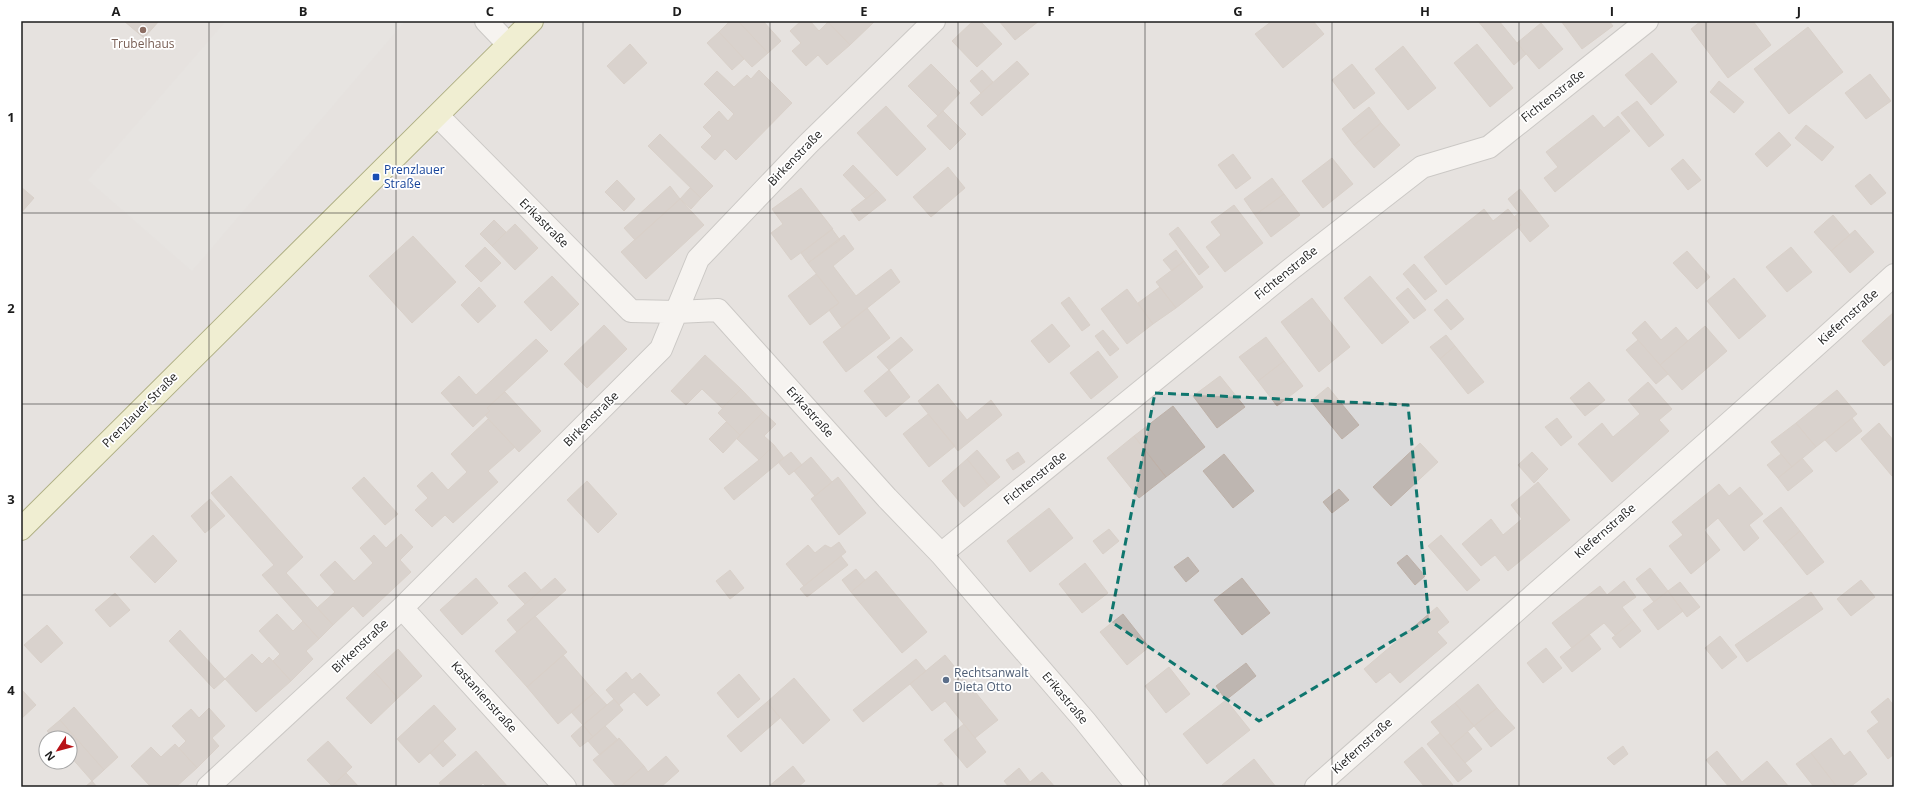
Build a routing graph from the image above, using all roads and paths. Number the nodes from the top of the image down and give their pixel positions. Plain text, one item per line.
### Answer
1 (486, 21) edge
2 (532, 21) edge
3 (934, 21) edge
4 (1647, 21) edge
5 (508, 44) junction
6 (438, 116) junction
7 (1894, 275) edge
8 (677, 312) junction
9 (21, 529) edge
10 (942, 554) junction
11 (402, 608) junction
12 (208, 787) edge
13 (565, 787) edge
14 (1138, 787) edge
15 (1316, 787) edge

1 - 5 street
2 - 5 main road, Prenzlauer Straße
3 - 8 street, Birkenstraße
4 - 10 street, Fichtenstraße
5 - 6 main road, Prenzlauer Straße
6 - 8 street, Erikastraße
6 - 9 main road, Prenzlauer Straße
7 - 15 street, Kiefernstraße
8 - 10 street, Erikastraße
8 - 11 street, Birkenstraße
10 - 14 street, Erikastraße
11 - 12 street, Birkenstraße
11 - 13 street, Kastanienstraße

